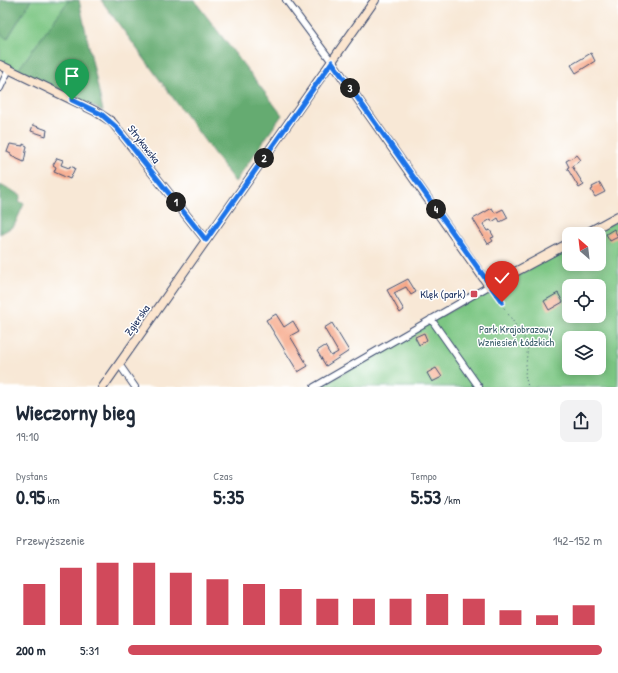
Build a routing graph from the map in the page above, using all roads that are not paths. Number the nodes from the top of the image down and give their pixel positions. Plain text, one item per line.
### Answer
1 (286, 0) edge
2 (375, 0) edge
3 (332, 62) junction
4 (0, 65) edge
5 (9, 69) junction
6 (0, 88) edge
7 (618, 216) edge
8 (598, 227) edge
9 (206, 240) junction
10 (562, 247) edge
11 (489, 286) junction
12 (431, 319) junction
13 (120, 364) junction
14 (103, 387) edge
15 (135, 387) edge
16 (314, 387) edge
17 (479, 387) edge

1 - 3 street
2 - 3 street, Zgierska
3 - 9 street, Zgierska
3 - 11 street
4 - 5 street, Strykowska
5 - 6 street
5 - 9 street, Strykowska
7 - 8 street
9 - 13 street, Zgierska
10 - 11 street
11 - 12 street
12 - 16 street
12 - 17 street
13 - 14 street, Zgierska
13 - 15 street

